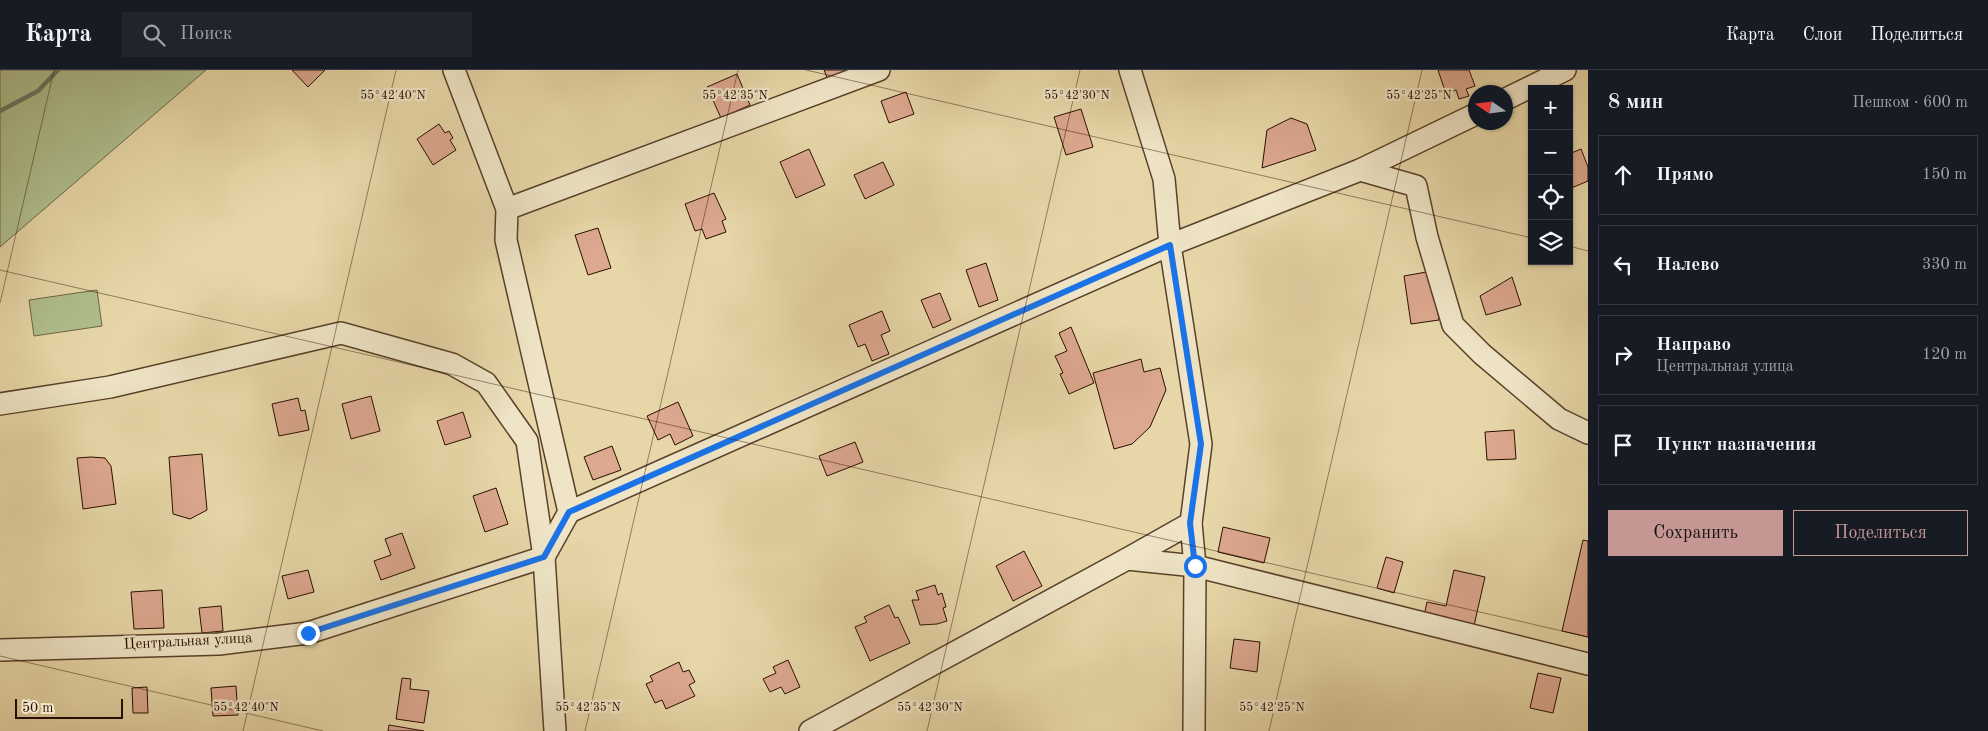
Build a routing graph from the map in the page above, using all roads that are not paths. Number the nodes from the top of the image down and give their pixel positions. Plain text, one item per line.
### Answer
1 (454, 70) edge
2 (879, 70) edge
3 (1130, 70) edge
4 (1566, 70) edge
5 (1513, 96) edge
6 (1468, 118) edge
7 (1360, 170) junction
8 (508, 209) junction
9 (1170, 245) junction
10 (0, 404) edge
11 (1588, 433) edge
12 (569, 512) junction
13 (1190, 523) junction
14 (544, 557) junction
15 (1127, 559) junction
16 (1195, 566) junction
17 (0, 650) edge
18 (1588, 664) edge
19 (555, 731) edge
20 (810, 731) edge
21 (1194, 731) edge

1 - 8 street
2 - 8 street
3 - 9 street
4 - 5 street
6 - 7 street
7 - 9 street
7 - 11 street
8 - 12 street
9 - 12 street
9 - 13 street
10 - 14 street
12 - 14 street
13 - 15 street
13 - 16 street
14 - 17 street, Центральная улица
14 - 19 street
15 - 16 street
15 - 20 street
16 - 18 street
16 - 21 street

